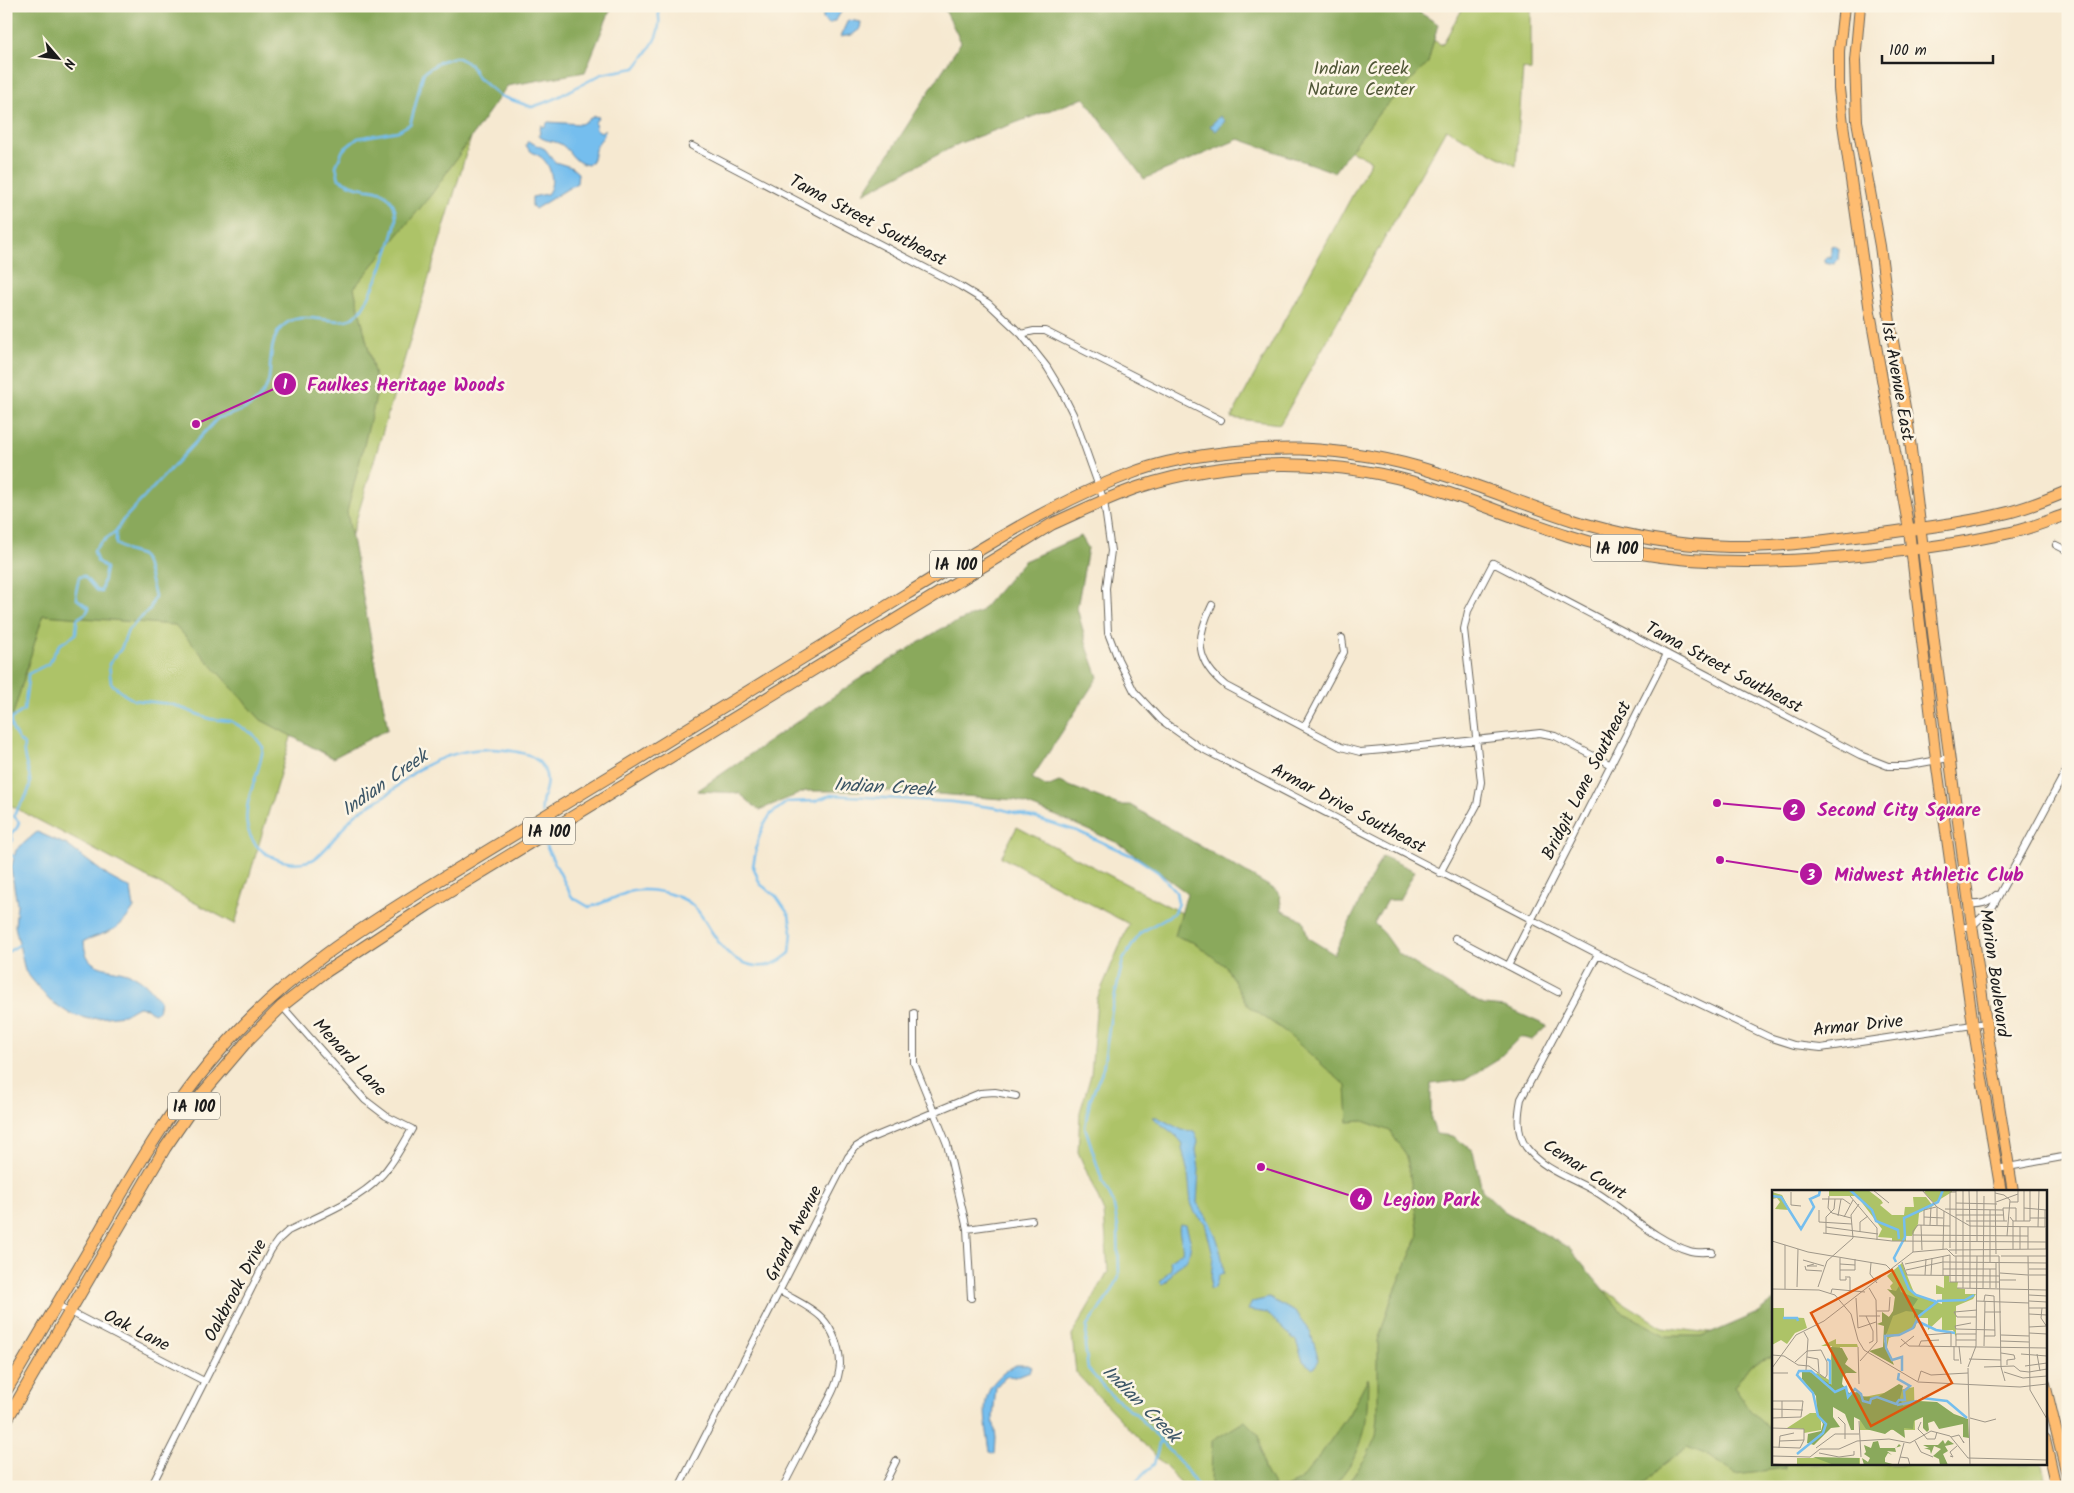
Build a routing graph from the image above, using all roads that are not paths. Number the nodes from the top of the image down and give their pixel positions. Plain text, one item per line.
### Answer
1 (1844, 6) edge
2 (1860, 6) edge
3 (692, 146) dead end
4 (1021, 334) junction
5 (1221, 420) dead end
6 (1099, 486) junction
7 (2068, 491) edge
8 (1104, 501) junction
9 (2068, 514) edge
10 (1914, 529) junction
11 (2056, 545) dead end
12 (1917, 549) junction
13 (2068, 551) edge
14 (1212, 605) dead end
15 (1342, 638) dead end
16 (1667, 654) junction
17 (1304, 727) junction
18 (1477, 739) junction
19 (1949, 758) junction
20 (1936, 760) junction
21 (1611, 764) junction
22 (2068, 767) edge
23 (1440, 873) junction
24 (2002, 888) junction
25 (1969, 904) junction
26 (1532, 920) junction
27 (1972, 926) junction
28 (1960, 928) junction
29 (1455, 938) dead end
30 (1598, 954) junction
31 (1508, 966) junction
32 (1558, 992) dead end
33 (274, 996) junction
34 (282, 1006) junction
35 (914, 1013) dead end
36 (1737, 1022) joint
37 (1986, 1022) junction
38 (1973, 1025) junction
39 (1016, 1096) dead end
40 (935, 1111) junction
41 (412, 1129) joint
42 (2068, 1156) edge
43 (2009, 1167) junction
44 (1997, 1169) junction
45 (2001, 1190) edge
46 (2013, 1190) edge
47 (1032, 1220) dead end
48 (967, 1229) junction
49 (1712, 1252) dead end
50 (780, 1292) junction
51 (971, 1298) dead end
52 (57, 1305) junction
53 (70, 1312) junction
54 (204, 1381) junction
55 (2046, 1388) edge
56 (6, 1391) edge
57 (6, 1421) edge
58 (2046, 1443) edge
59 (896, 1461) dead end
60 (2068, 1479) edge
61 (151, 1487) edge
62 (680, 1487) edge
63 (783, 1487) edge
64 (883, 1487) edge
65 (2056, 1487) edge

1 - 10 main road, 1st Avenue East
2 - 10 main road, 1st Avenue East
3 - 4 street, Tama Street Southeast
4 - 5 street
4 - 6 street, Tama Street Southeast
6 - 8 street, Tama Street Southeast
6 - 10 highway, IA 100
6 - 33 highway, IA 100
7 - 10 highway, IA 100
8 - 12 highway, IA 100
8 - 23 street, Armar Drive Southeast
8 - 34 highway, IA 100
9 - 12 highway, IA 100
10 - 12 main road, 1st Avenue East
11 - 13 street
12 - 19 main road, 1st Avenue East
12 - 20 main road, 1st Avenue East
14 - 17 street
15 - 17 street
16 - 18 street, Tama Street Southeast
16 - 20 street, Tama Street Southeast
16 - 21 street, Bridgit Lane Southeast
17 - 18 street
18 - 21 street
18 - 23 street
19 - 20 street, Tama Street Southeast
19 - 25 main road, Marion Boulevard
20 - 28 main road, Marion Boulevard
21 - 26 street, Bridgit Lane Southeast
22 - 24 street
23 - 26 street, Armar Drive Southeast
24 - 25 street
24 - 27 street
25 - 27 main road, Marion Boulevard
26 - 30 street, Armar Drive Southeast
26 - 31 street, Bridgit Lane Southeast
27 - 28 street
27 - 37 main road, Marion Boulevard
28 - 38 main road, Marion Boulevard
29 - 31 street
30 - 36 street, Armar Drive Southeast
30 - 49 street, Cemar Court
31 - 32 street
33 - 34 street, Menard Lane
33 - 52 highway, IA 100
34 - 41 street, Menard Lane
34 - 53 highway, IA 100
35 - 40 street
36 - 38 street, Armar Drive
37 - 38 street, Armar Drive
37 - 43 main road, Marion Boulevard
38 - 44 main road, Marion Boulevard
39 - 40 street, Grand Avenue
40 - 48 street
40 - 50 street, Grand Avenue
41 - 54 street, Oakbrook Drive
42 - 43 street
43 - 44 street
43 - 46 main road, Marion Boulevard
44 - 45 main road, Marion Boulevard
47 - 48 street
48 - 51 street
50 - 62 street, Grand Avenue
50 - 63 street
52 - 53 street, Oak Lane
52 - 56 highway, IA 100
53 - 54 street, Oak Lane
53 - 57 highway, IA 100
54 - 61 street, Oakbrook Drive
55 - 60 main road
58 - 65 main road
59 - 64 street

